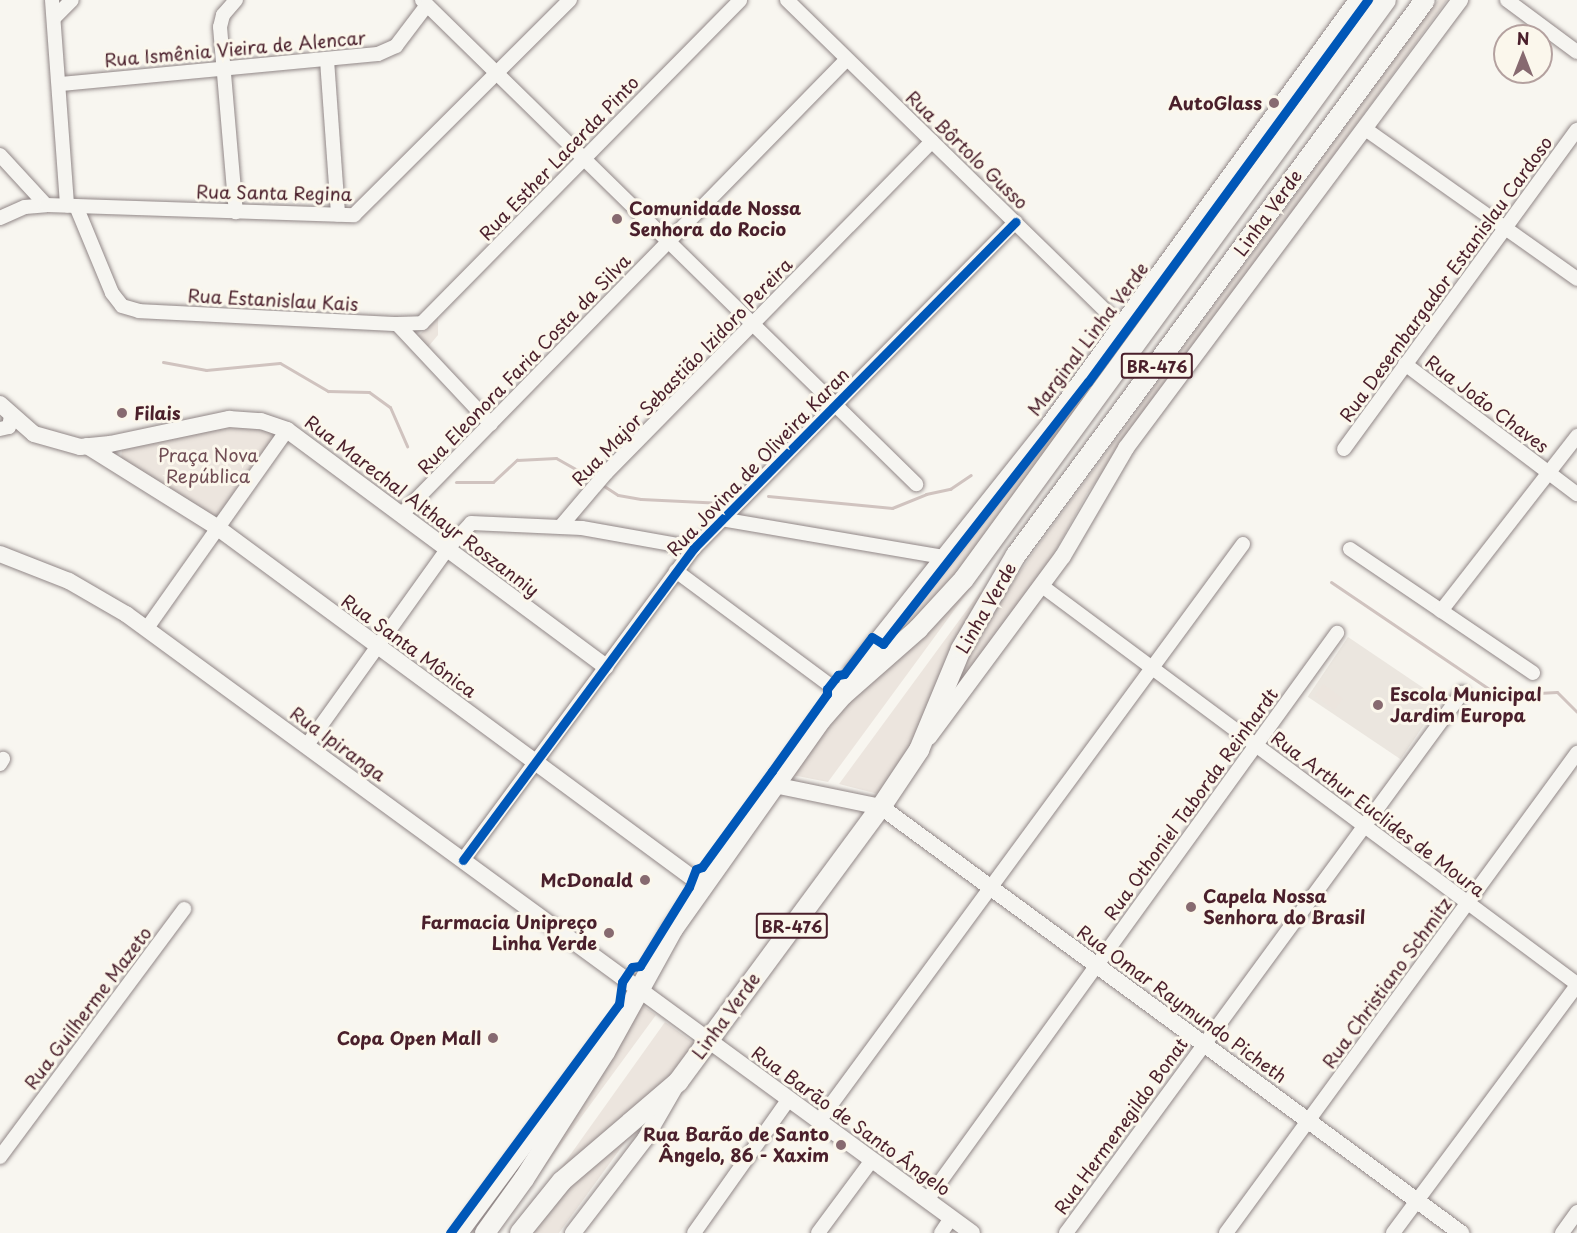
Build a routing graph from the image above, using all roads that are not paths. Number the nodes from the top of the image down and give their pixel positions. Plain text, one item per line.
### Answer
1 (52, 0) edge
2 (72, 0) edge
3 (236, 0) edge
4 (570, 0) edge
5 (740, 0) edge
6 (787, 0) edge
7 (1357, 0) edge
8 (1386, 0) edge
9 (1425, 0) edge
10 (1460, 0) edge
11 (1507, 0) edge
12 (424, 2) edge
13 (54, 18) junction
14 (1577, 52) edge
15 (847, 59) junction
16 (327, 60) junction
17 (224, 69) junction
18 (497, 74) junction
19 (61, 84) junction
20 (1364, 128) junction
21 (1577, 130) edge
22 (932, 141) junction
23 (0, 155) edge
24 (584, 159) junction
25 (46, 205) junction
26 (71, 206) junction
27 (236, 212) junction
28 (338, 215) junction
29 (0, 218) edge
30 (1015, 222) junction
31 (1506, 229) junction
32 (668, 242) junction
33 (1577, 279) edge
34 (397, 324) junction
35 (752, 324) junction
36 (1121, 326) junction
37 (1405, 364) junction
38 (834, 404) junction
39 (4, 416) edge
40 (491, 424) junction
41 (287, 430) junction
42 (1577, 436) edge
43 (87, 446) junction
44 (1344, 449) dead end
45 (1549, 474) junction
46 (916, 484) dead end
47 (1577, 494) edge
48 (402, 514) junction
49 (721, 519) junction
50 (561, 526) junction
51 (218, 528) junction
52 (1243, 544) dead end
53 (448, 548) junction
54 (694, 548) junction
55 (1350, 549) dead end
56 (0, 554) edge
57 (944, 557) junction
58 (676, 571) junction
59 (1042, 586) junction
60 (1441, 611) junction
61 (147, 628) junction
62 (1337, 633) dead end
63 (377, 647) junction
64 (606, 667) junction
65 (1152, 668) junction
66 (1533, 674) dead end
67 (1462, 693) dead end
68 (843, 695) junction
69 (307, 745) junction
70 (1256, 745) junction
71 (919, 750) junction
72 (1577, 753) edge
73 (535, 763) junction
74 (774, 785) junction
75 (881, 807) junction
76 (1364, 826) junction
77 (463, 860) junction
78 (702, 885) junction
79 (990, 887) junction
80 (1468, 903) junction
81 (184, 909) dead end
82 (1096, 966) junction
83 (1577, 985) edge
84 (639, 989) junction
85 (629, 1007) junction
86 (708, 1040) junction
87 (1203, 1044) junction
88 (678, 1082) junction
89 (789, 1099) junction
90 (819, 1121) junction
91 (1308, 1121) junction
92 (0, 1157) edge
93 (872, 1160) junction
94 (927, 1200) junction
95 (1417, 1201) junction
96 (1577, 1212) edge
97 (951, 1218) junction
98 (460, 1233) edge
99 (485, 1233) edge
100 (520, 1233) edge
101 (573, 1233) edge
102 (694, 1233) edge
103 (818, 1233) edge
104 (941, 1233) edge
105 (972, 1233) edge
106 (1066, 1233) edge
107 (1226, 1233) edge
108 (1393, 1233) edge
109 (1461, 1233) edge
110 (1562, 1233) edge

1 - 13 street, Rua Estanislau Kais
2 - 13 street
3 - 17 street
4 - 18 street, Rua Santa Regina
5 - 24 street, Rua Esther Lacerda Pinto
6 - 15 street, Rua Bôrtolo Gusso
7 - 36 main road, Marginal Linha Verde
8 - 68 highway, Linha Verde / BR-476
9 - 71 highway, Linha Verde / BR-476
10 - 20 main road
11 - 14 street
12 - 16 street, Rua Ismênia Vieira de Alencar
12 - 18 street
13 - 19 street, Rua Estanislau Kais
15 - 22 street, Rua Bôrtolo Gusso
15 - 32 street, Rua Eleonora Faria Costa da Silva
16 - 17 street, Rua Ismênia Vieira de Alencar
16 - 28 street
17 - 19 street, Rua Ismênia Vieira de Alencar
17 - 27 street
18 - 24 street
18 - 28 street, Rua Santa Regina
19 - 26 street, Rua Estanislau Kais
20 - 31 street
20 - 59 main road
21 - 31 street, Rua Desembargador Estanislau Cardoso
22 - 30 street, Rua Bôrtolo Gusso
22 - 35 street, Rua Major Sebastião Izidoro Pereira
23 - 25 street
24 - 32 street
24 - 34 street, Rua Esther Lacerda Pinto
25 - 26 street, Rua Santa Regina
25 - 29 street, Rua Santa Regina
26 - 27 street, Rua Santa Regina
26 - 34 street, Rua Estanislau Kais
27 - 28 street, Rua Santa Regina
30 - 36 street, Rua Bôrtolo Gusso
30 - 38 street, Rua Jovina de Oliveira Karan
31 - 33 street
31 - 37 street, Rua Desembargador Estanislau Cardoso
32 - 35 street
32 - 40 street, Rua Eleonora Faria Costa da Silva
34 - 40 street
35 - 38 street
35 - 50 street, Rua Major Sebastião Izidoro Pereira
36 - 57 main road, Marginal Linha Verde
37 - 44 street, Rua Desembargador Estanislau Cardoso
37 - 45 street, Rua João Chaves
38 - 46 street
38 - 49 street, Rua Jovina de Oliveira Karan
39 - 43 main road, Rua Marechal Althayr Roszanniy
40 - 48 street, Rua Eleonora Faria Costa da Silva
41 - 43 main road, Rua Marechal Althayr Roszanniy
41 - 48 main road, Rua Marechal Althayr Roszanniy
41 - 51 street
42 - 45 street
43 - 51 main road, Rua Santa Mônica
45 - 47 street, Rua João Chaves
45 - 60 street
48 - 53 main road, Rua Marechal Althayr Roszanniy
49 - 54 street, Rua Jovina de Oliveira Karan
49 - 57 street
50 - 53 street
50 - 54 street
51 - 61 street
51 - 63 main road, Rua Santa Mônica
52 - 65 street
53 - 63 street
53 - 64 main road, Rua Marechal Althayr Roszanniy
54 - 58 street, Rua Jovina de Oliveira Karan
55 - 60 street
56 - 61 main road, Rua Ipiranga
57 - 68 main road, Marginal Linha Verde
58 - 64 street, Rua Jovina de Oliveira Karan
58 - 68 street
59 - 65 street, Rua Arthur Euclides de Moura
59 - 71 main road
60 - 66 street
61 - 69 main road, Rua Ipiranga
62 - 70 street, Rua Othoniel Taborda Reinhardt
63 - 69 street
63 - 73 main road, Rua Santa Mônica
64 - 73 street, Rua Jovina de Oliveira Karan
65 - 70 street, Rua Arthur Euclides de Moura
65 - 79 street
67 - 76 street, Rua Hermenegildo Bonat
68 - 74 highway, Linha Verde / BR-476
69 - 77 main road, Rua Ipiranga
70 - 76 street, Rua Arthur Euclides de Moura
70 - 82 street, Rua Othoniel Taborda Reinhardt
71 - 75 highway, Linha Verde / BR-476
72 - 80 street, Rua Christiano Schmitz
73 - 77 street, Rua Jovina de Oliveira Karan
73 - 78 main road, Rua Santa Mônica
74 - 75 main road
74 - 78 highway, Linha Verde / BR-476
75 - 79 main road, Rua Omar Raymundo Picheth
75 - 86 highway, Linha Verde / BR-476
76 - 80 street, Rua Arthur Euclides de Moura
76 - 87 street, Rua Hermenegildo Bonat
77 - 84 main road, Rua Ipiranga
78 - 84 highway, Linha Verde / BR-476
79 - 82 main road, Rua Omar Raymundo Picheth
79 - 90 street
80 - 83 street, Rua Arthur Euclides de Moura
80 - 91 street, Rua Christiano Schmitz
81 - 92 street, Rua Guilherme Mazeto
82 - 87 main road, Rua Omar Raymundo Picheth
82 - 94 street, Rua Othoniel Taborda Reinhardt
83 - 95 street
84 - 85 highway, Linha Verde / BR-476
84 - 86 main road, Rua Barão de Santo Ângelo
85 - 98 main road
85 - 99 highway, Linha Verde / BR-476
86 - 88 highway, Linha Verde / BR-476
86 - 89 main road, Rua Barão de Santo Ângelo
87 - 91 main road, Rua Omar Raymundo Picheth
87 - 106 street, Rua Hermenegildo Bonat
88 - 100 highway, Linha Verde / BR-476
88 - 101 main road
89 - 90 main road, Rua Barão de Santo Ângelo
89 - 102 street
90 - 93 main road, Rua Barão de Santo Ângelo
91 - 95 main road, Rua Omar Raymundo Picheth
91 - 107 street, Rua Christiano Schmitz
93 - 94 main road, Rua Barão de Santo Ângelo
93 - 103 street
94 - 97 main road, Rua Barão de Santo Ângelo
95 - 108 street
95 - 109 main road, Rua Omar Raymundo Picheth
96 - 110 street
97 - 104 street
97 - 105 main road, Rua Barão de Santo Ângelo

